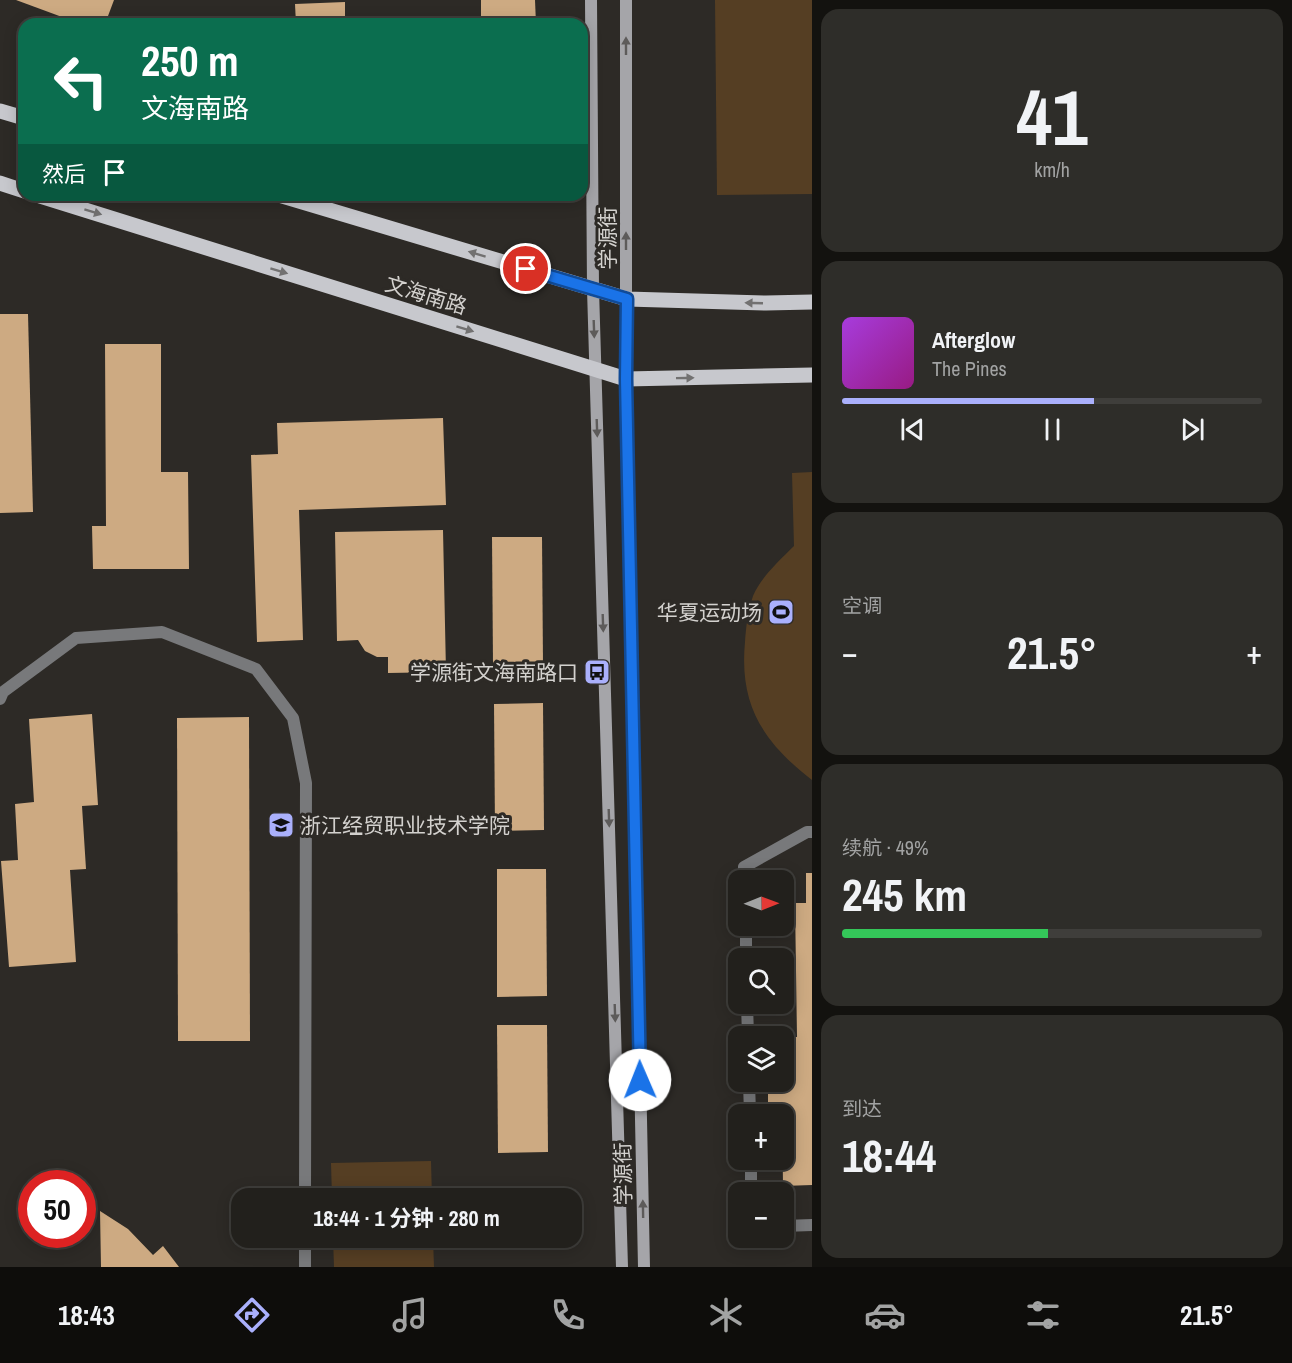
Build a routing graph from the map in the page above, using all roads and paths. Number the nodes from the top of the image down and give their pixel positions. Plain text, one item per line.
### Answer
1 (591, 0) edge
2 (626, 0) edge
3 (0, 111) edge
4 (18, 116) edge
5 (0, 183) edge
6 (18, 189) edge
7 (56, 201) edge
8 (299, 201) edge
9 (593, 289) junction
10 (627, 299) junction
11 (812, 302) edge
12 (596, 370) junction
13 (812, 375) edge
14 (626, 379) junction
15 (0, 699) edge
16 (812, 832) edge
17 (744, 870) edge
18 (305, 1188) edge
19 (812, 1225) edge
20 (794, 1226) edge
21 (305, 1248) edge
22 (305, 1267) edge
23 (622, 1267) edge
24 (644, 1267) edge

1 - 9 main road
10 -> 2 main road, 学源街
3 - 4 main road
5 - 6 main road
7 -> 12 main road, 文海南路
9 -> 8 main road
9 - 10 main road
9 -> 12 main road
11 -> 10 main road
10 - 14 main road, 学源街
12 - 14 main road, 文海南路
12 -> 23 main road
14 -> 13 main road, 文海南路
24 -> 14 main road, 学源街
15 - 18 street
16 - 17 street
19 - 20 street
21 - 22 street

